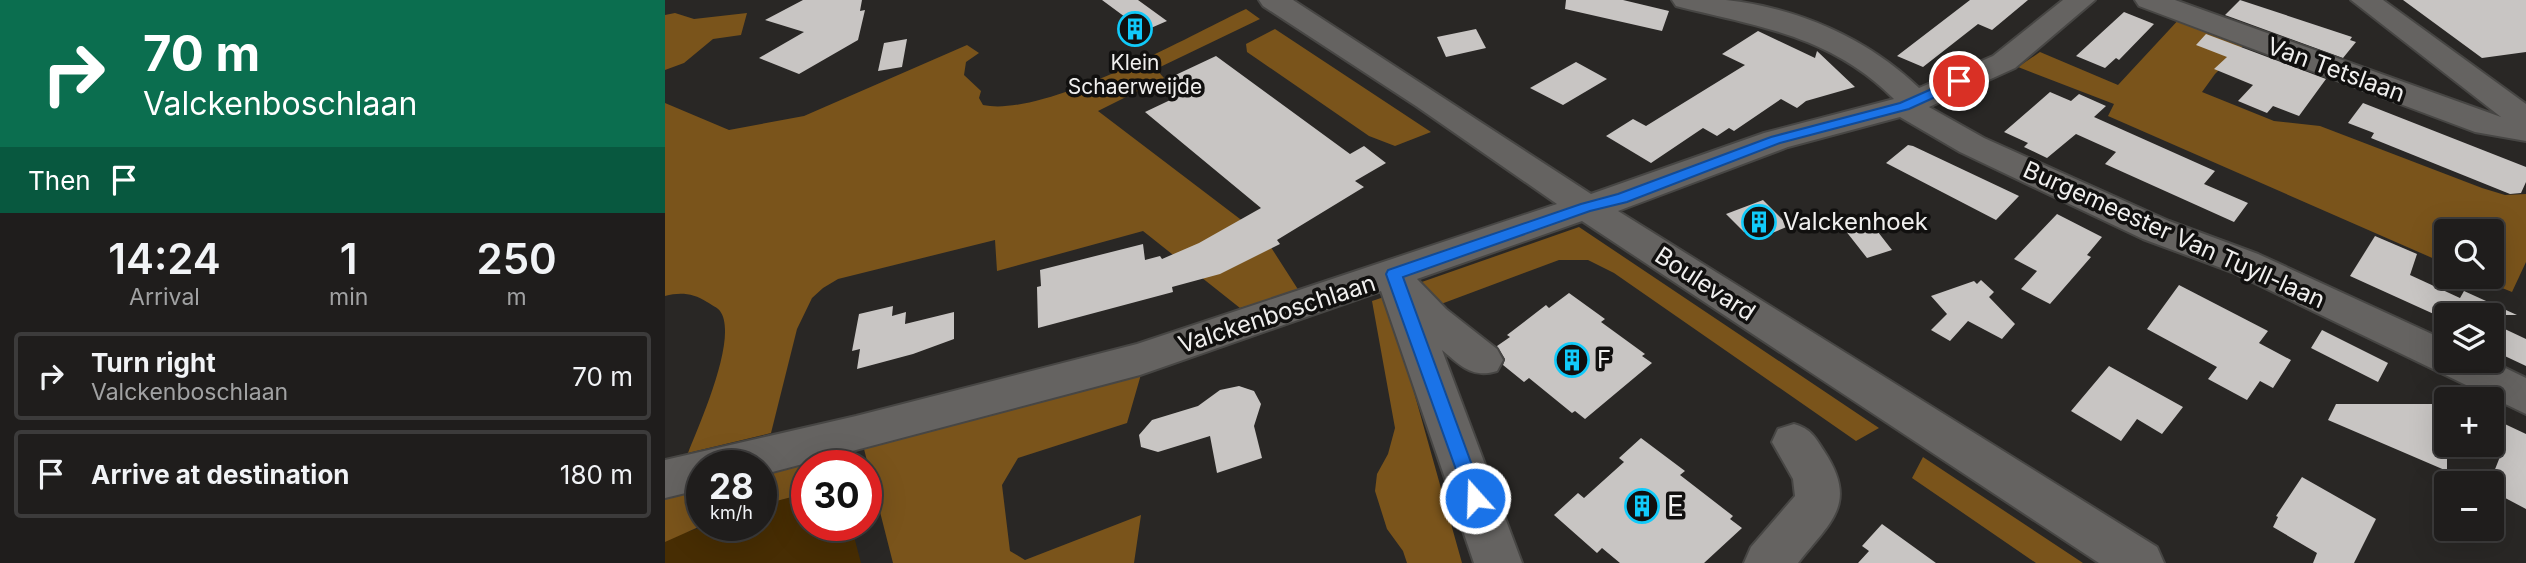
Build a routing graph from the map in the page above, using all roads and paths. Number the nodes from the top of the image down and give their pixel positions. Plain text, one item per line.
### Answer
1 (1273, 0) edge
2 (1686, 0) edge
3 (2081, 0) edge
4 (2148, 0) edge
5 (2365, 0) edge
6 (1909, 103) junction
7 (2526, 120) edge
8 (2526, 131) edge
9 (1586, 207) junction
10 (1394, 274) junction
11 (2434, 353) edge
12 (1482, 360) dead end
13 (2475, 373) edge
14 (2526, 397) edge
15 (1794, 442) dead end
16 (777, 453) edge
17 (686, 474) edge
18 (665, 479) edge
19 (1499, 563) edge
20 (1768, 563) edge
21 (2140, 563) edge

1 - 9 street, Boulevard
2 - 6 street, Burgemeester Van Tuyll-laan
3 - 6 street, Valckenboschlaan
4 - 8 street, Van Tetslaan
5 - 7 street
6 - 9 street, Valckenboschlaan
6 - 11 street, Burgemeester Van Tuyll-laan
9 - 10 street, Valckenboschlaan
9 - 21 street, Boulevard
10 - 12 street
10 - 16 street, Valckenboschlaan
10 - 19 street
13 - 14 street, Burgemeester Van Tuyll-laan
15 - 20 street
17 - 18 street

